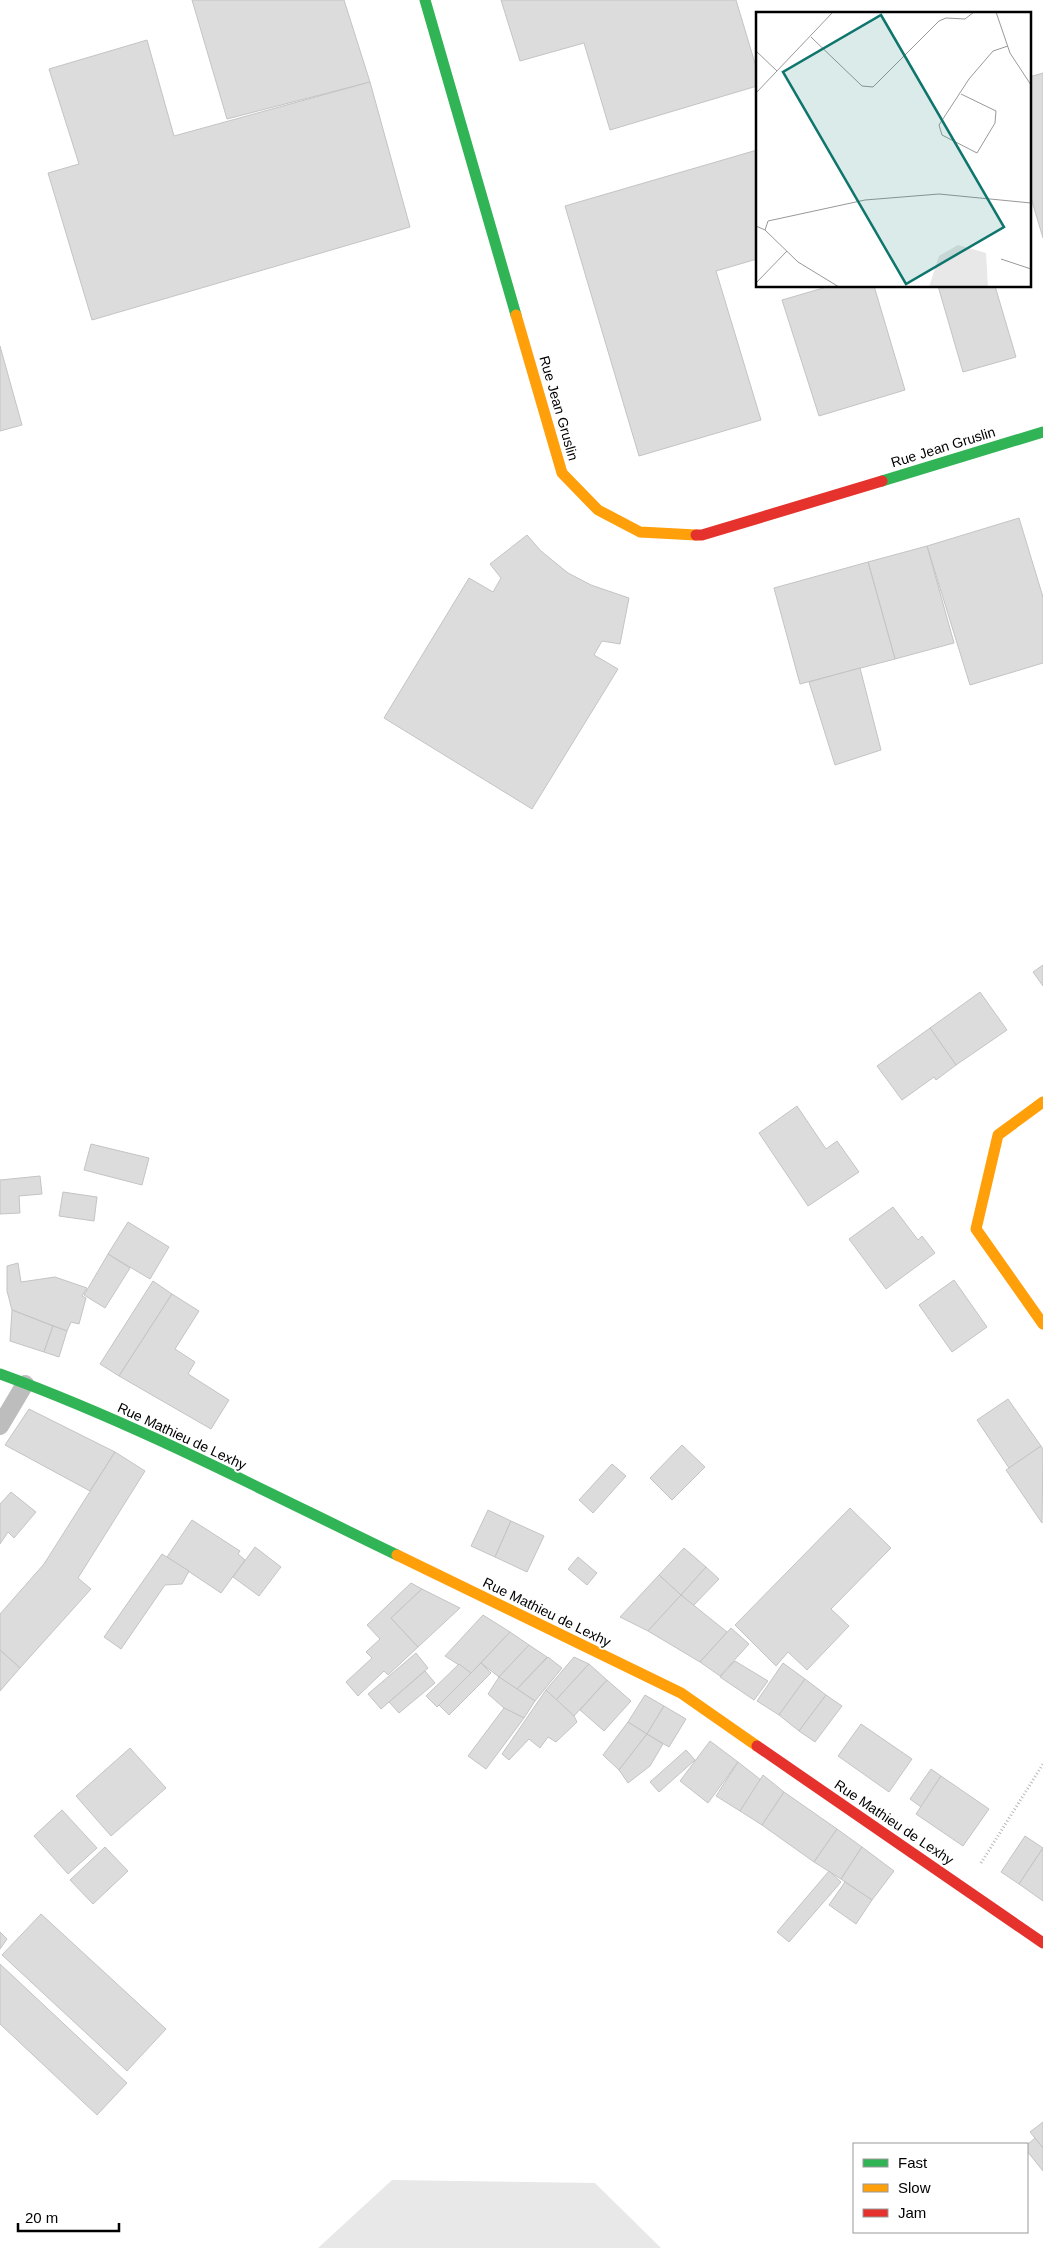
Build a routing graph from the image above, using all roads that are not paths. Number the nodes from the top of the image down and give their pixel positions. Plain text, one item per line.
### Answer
1 (425, 0) edge
2 (1043, 432) edge
3 (1043, 1102) edge
4 (1043, 1324) edge
5 (0, 1374) edge
6 (25, 1384) junction
7 (0, 1426) edge
8 (1043, 1942) edge

1 - 2 street, Rue Jean Gruslin
3 - 4 street
5 - 6 street, Rue Mathieu de Lexhy
6 - 7 lane
6 - 8 street, Rue Mathieu de Lexhy

